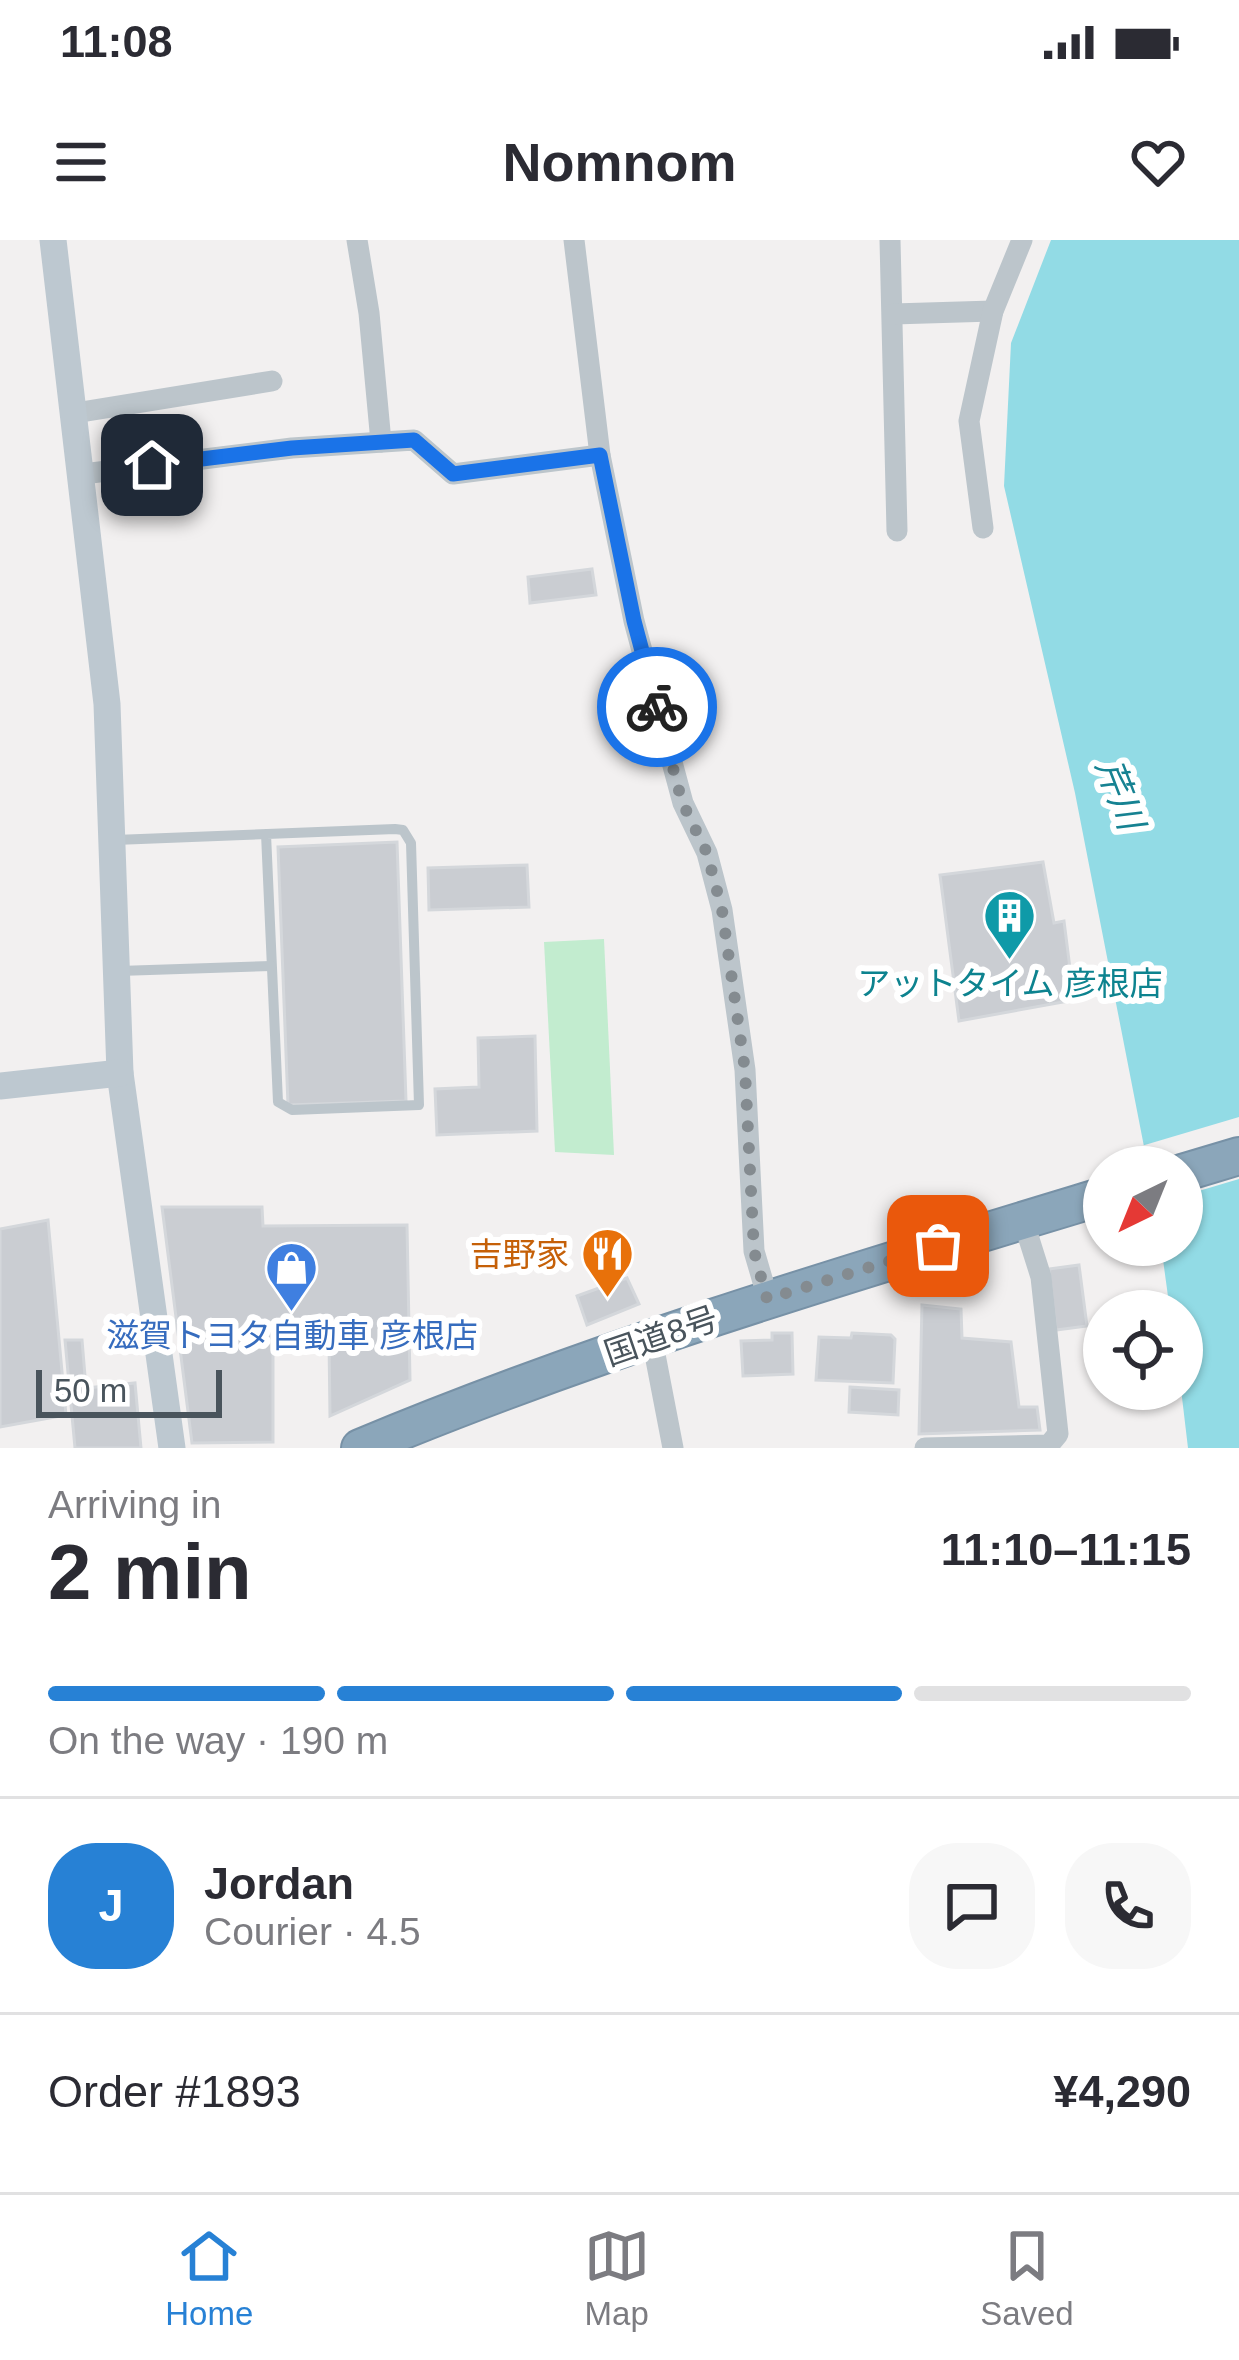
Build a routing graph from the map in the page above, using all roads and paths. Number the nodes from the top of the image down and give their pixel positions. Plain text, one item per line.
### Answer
1 (52, 240) edge
2 (357, 240) edge
3 (574, 240) edge
4 (890, 240) edge
5 (1022, 240) edge
6 (993, 311) junction
7 (893, 314) junction
8 (272, 381) dead end
9 (76, 413) junction
10 (381, 442) junction
11 (600, 455) junction
12 (83, 475) junction
13 (982, 528) dead end
14 (897, 531) dead end
15 (425, 831) dead end
16 (266, 834) junction
17 (409, 836) junction
18 (112, 840) junction
19 (271, 966) junction
20 (116, 971) junction
21 (120, 1073) junction
22 (0, 1087) edge
23 (1239, 1156) edge
24 (1203, 1167) edge
25 (1083, 1202) edge
26 (1022, 1220) junction
27 (767, 1299) junction
28 (652, 1339) junction
29 (412, 1438) edge
30 (990, 1447) edge
31 (172, 1448) edge
32 (360, 1448) edge
33 (674, 1448) edge
34 (925, 1448) edge

1 - 9 street
2 - 10 street
3 - 11 street
4 - 7 street
5 - 6 street
6 - 7 street
6 - 13 street
7 - 14 street
8 - 9 street
9 - 12 street
10 - 11 street
10 - 12 street
11 - 27 street
12 - 18 street
15 - 17 lane
16 - 17 lane
16 - 18 lane
16 - 19 lane
17 - 19 lane
18 - 20 street
19 - 20 lane
20 - 21 street
21 - 22 street
21 - 31 street
23 - 24 highway
25 - 26 highway, 国道8号
26 - 27 highway, 国道8号
26 - 30 street
27 - 28 highway, 国道8号
28 - 29 highway, 国道8号
28 - 33 street
29 - 32 highway, 国道8号
30 - 34 street

